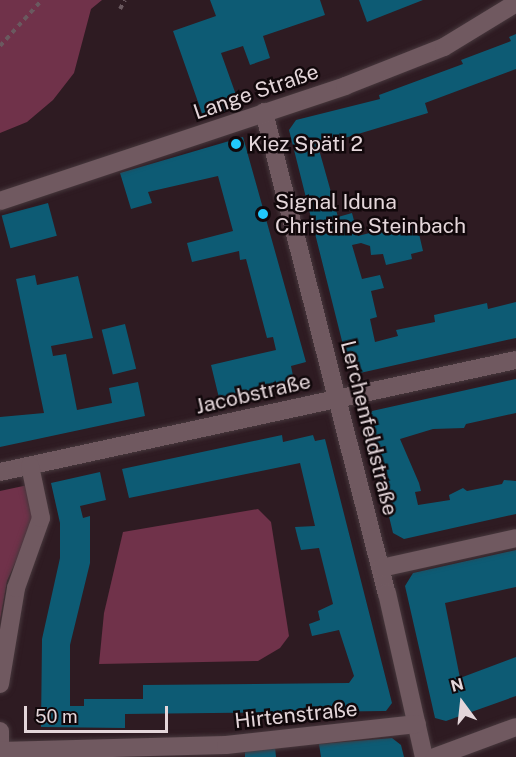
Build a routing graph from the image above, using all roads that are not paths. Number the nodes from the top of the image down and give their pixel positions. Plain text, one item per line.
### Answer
1 (516, 3) edge
2 (264, 112) junction
3 (0, 201) edge
4 (516, 360) edge
5 (338, 398) junction
6 (30, 466) junction
7 (0, 472) edge
8 (516, 538) edge
9 (381, 568) junction
10 (0, 684) edge
11 (417, 724) junction
12 (516, 727) edge
13 (0, 730) edge
14 (0, 751) edge
15 (226, 751) edge
16 (134, 754) edge
17 (424, 757) edge
18 (435, 757) edge

1 - 2 street, Lange Straße
2 - 3 street, Lange Straße
2 - 5 street, Lerchenfeldstraße
4 - 5 street, Jacobstraße
5 - 6 street, Jacobstraße
5 - 9 street, Lerchenfeldstraße
6 - 7 street, Jacobstraße
6 - 10 street
8 - 9 street
9 - 11 street, Lerchenfeldstraße
11 - 15 street, Hirtenstraße
11 - 17 street, Lerchenfeldstraße
12 - 18 street
13 - 14 street
14 - 16 street, Hirtenstraße
15 - 16 street, Hirtenstraße

